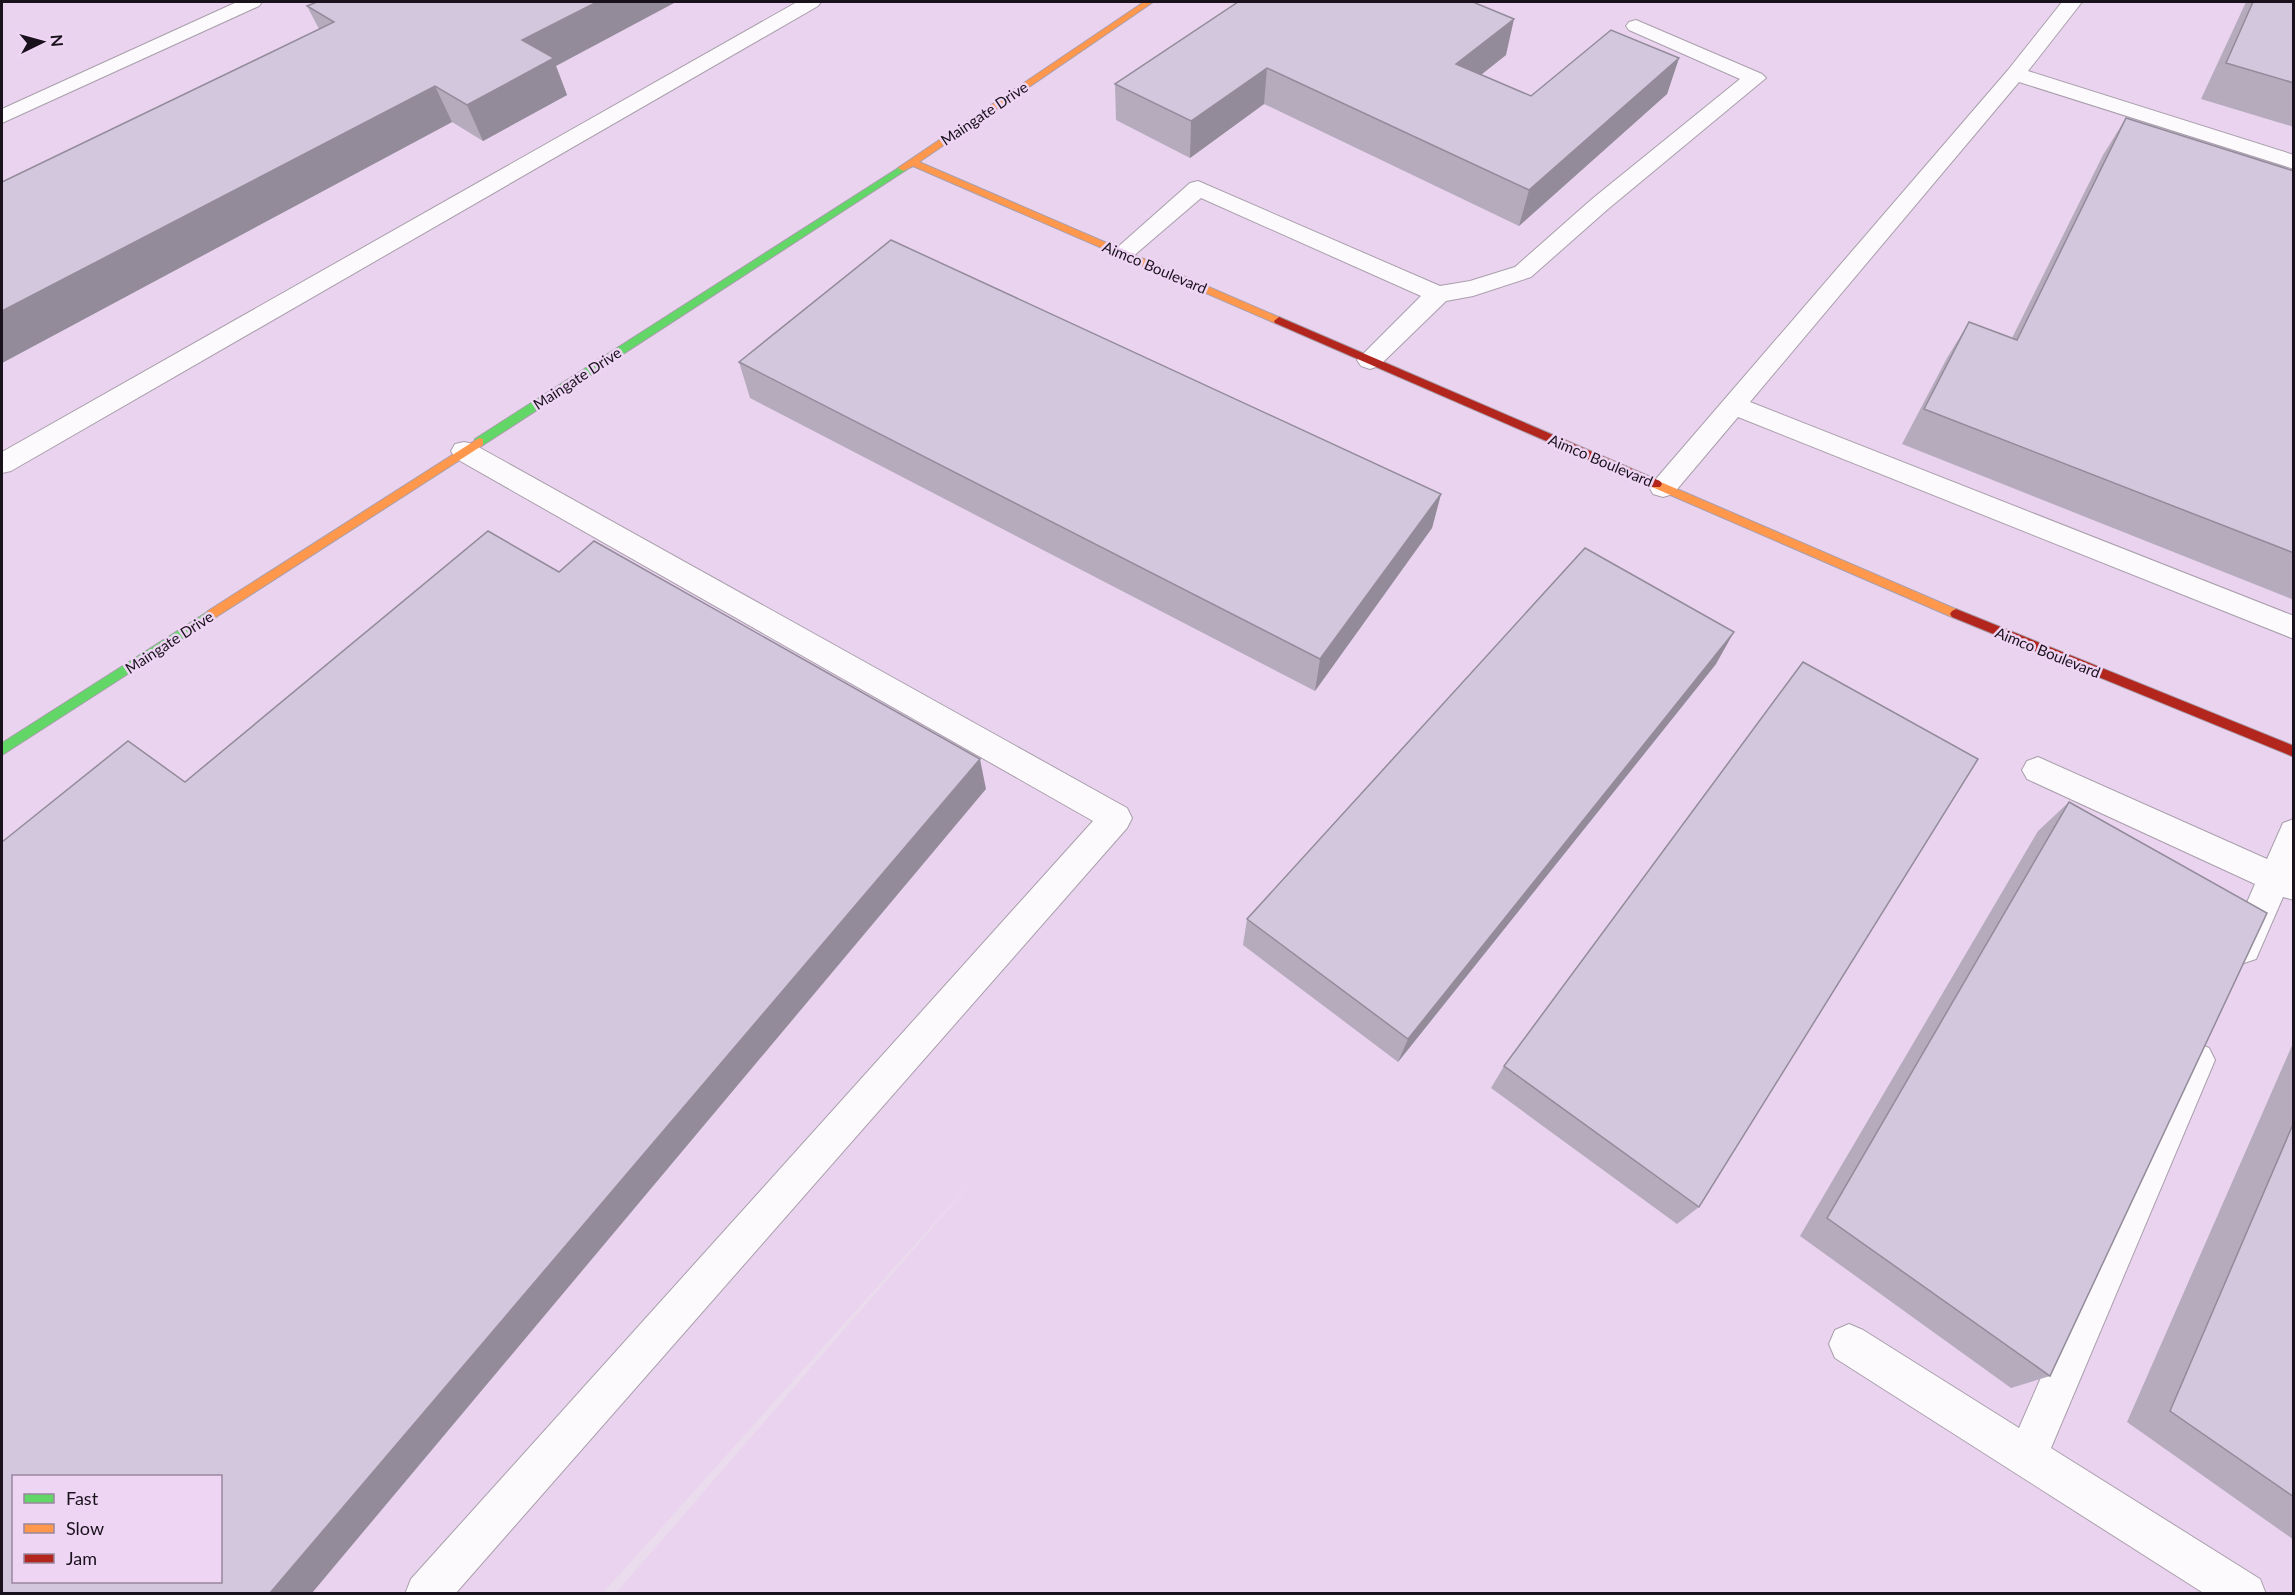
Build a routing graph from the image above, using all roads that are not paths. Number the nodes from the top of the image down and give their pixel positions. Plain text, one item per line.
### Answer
1 (252, 2) edge
2 (811, 2) edge
3 (1149, 2) edge
4 (2072, 2) edge
5 (1636, 26) dead end
6 (2015, 74) junction
7 (2, 117) edge
8 (912, 162) junction
9 (2294, 162) edge
10 (1123, 253) junction
11 (1438, 294) junction
12 (1370, 360) junction
13 (1733, 405) junction
14 (464, 451) junction
15 (2, 464) edge
16 (1663, 487) junction
17 (2294, 628) edge
18 (2, 750) edge
19 (2294, 752) edge
20 (2038, 770) dead end
21 (2294, 833) edge
22 (2284, 882) edge
23 (2233, 975) edge
24 (2210, 1030) edge
25 (1849, 1344) dead end
26 (2028, 1455) junction
27 (426, 1593) edge
28 (2245, 1593) edge

1 - 7 lane
2 - 15 lane
3 - 8 street, Maingate Drive
4 - 6 lane
5 - 11 lane
6 - 9 lane
6 - 13 lane
8 - 10 street, Aimco Boulevard
8 - 14 street, Maingate Drive
10 - 11 lane
10 - 12 street, Aimco Boulevard
11 - 12 lane
12 - 16 street, Aimco Boulevard
13 - 16 lane
13 - 17 lane
14 - 18 street, Maingate Drive
14 - 27 lane
16 - 19 street, Aimco Boulevard
20 - 22 lane
21 - 22 lane
22 - 23 lane
24 - 26 lane
25 - 26 lane
26 - 28 lane

